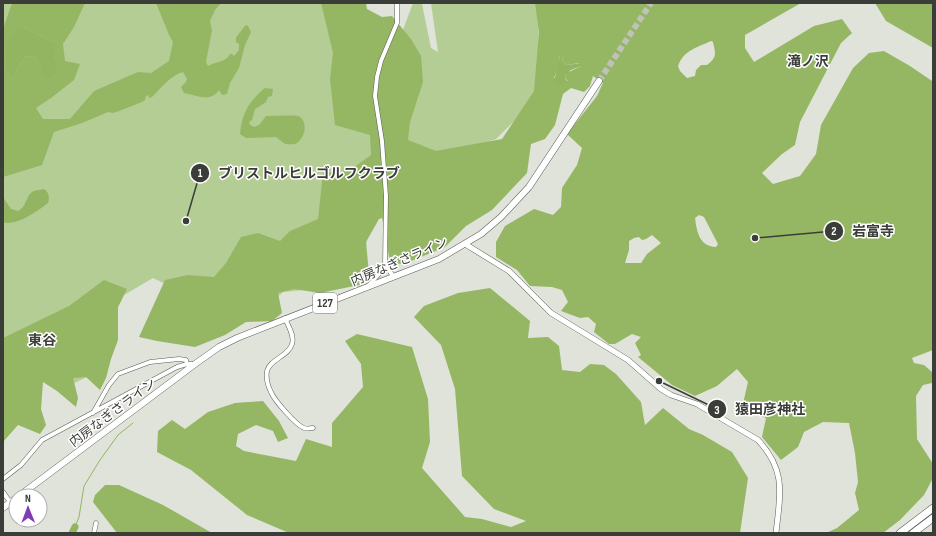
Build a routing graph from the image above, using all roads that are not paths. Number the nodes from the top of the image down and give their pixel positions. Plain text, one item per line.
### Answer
1 (397, 3) edge
2 (599, 81) tunnel mouth
3 (465, 244) junction
4 (385, 265) junction
5 (394, 277) junction
6 (366, 288) junction
7 (285, 318) junction
8 (188, 364) junction
9 (195, 364) junction
10 (92, 413) junction
11 (313, 428) dead end
12 (3, 479) edge
13 (29, 488) edge
14 (933, 508) edge
15 (933, 518) edge
16 (96, 523) dead end
17 (94, 533) edge
18 (776, 533) edge
19 (900, 533) edge
20 (913, 533) edge

1 - 4 street
2 - 3 highway, 内房なぎさライン / 127
3 - 5 highway, 内房なぎさライン / 127
3 - 18 street
4 - 5 street
4 - 6 street
5 - 6 highway, 内房なぎさライン / 127
6 - 7 highway, 内房なぎさライン / 127
7 - 9 highway, 内房なぎさライン / 127
7 - 11 street
8 - 9 street
8 - 10 street
8 - 10 street
9 - 13 highway, 内房なぎさライン / 127
10 - 12 street
14 - 19 highway
15 - 20 highway
16 - 17 street

